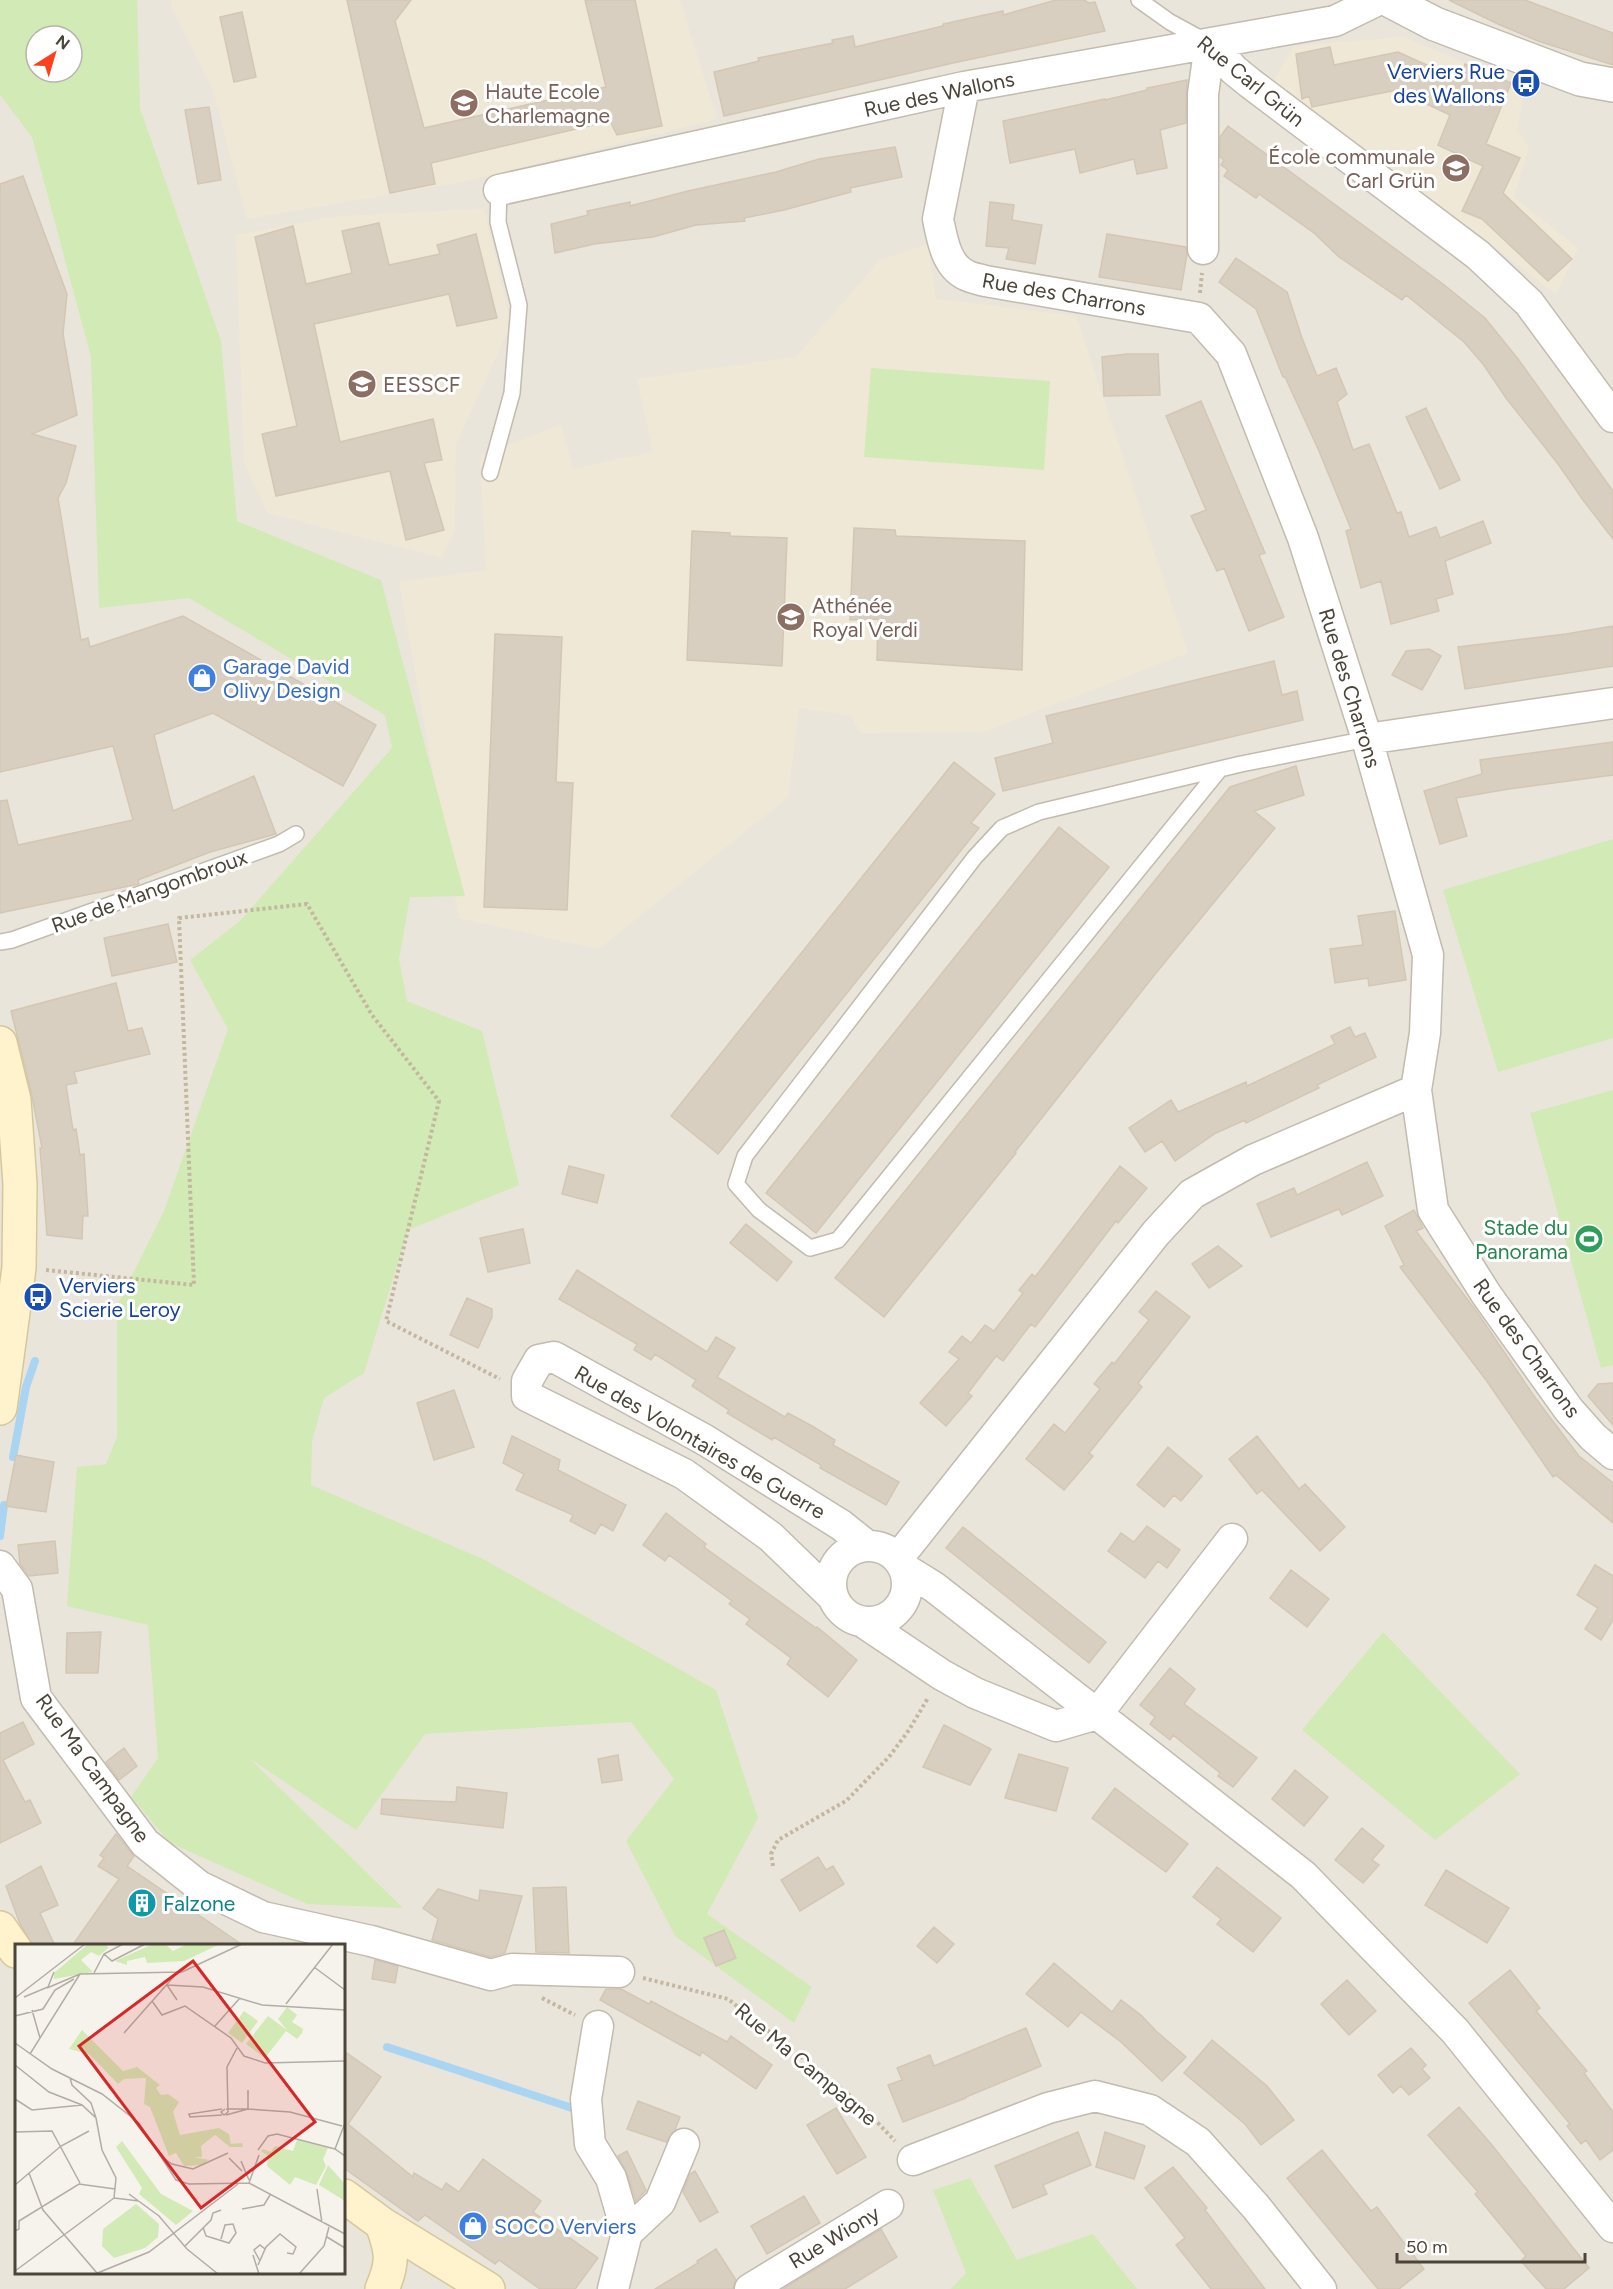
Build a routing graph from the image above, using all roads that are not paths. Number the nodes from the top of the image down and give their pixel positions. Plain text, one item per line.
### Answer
1 (1139, 0) edge
2 (1378, 0) edge
3 (1389, 0) edge
4 (1210, 44) junction
5 (1613, 85) edge
6 (964, 87) junction
7 (499, 190) joint
8 (1203, 249) road end
9 (1613, 417) edge
10 (490, 473) dead end
11 (1613, 703) edge
12 (1367, 739) junction
13 (1220, 769) junction
14 (296, 834) dead end
15 (0, 942) edge
16 (0, 1043) edge
17 (1416, 1090) junction
18 (0, 1408) edge
19 (705, 1440) junction
20 (1613, 1454) edge
21 (684, 1474) junction
22 (1232, 1539) dead end
23 (866, 1545) junction
24 (901, 1564) junction
25 (0, 1566) edge
26 (832, 1596) junction
27 (863, 1622) junction
28 (1097, 1714) junction
29 (0, 1928) edge
30 (15, 1950) edge
31 (619, 1972) road end
32 (598, 2026) road end
33 (684, 2144) dead end
34 (913, 2160) road end
35 (345, 2197) edge
36 (888, 2205) dead end
37 (382, 2224) junction
38 (1613, 2227) edge
39 (627, 2233) junction
40 (382, 2289) edge
41 (488, 2289) edge
42 (613, 2289) edge
43 (750, 2289) edge
44 (1321, 2289) edge

1 - 4 lane, Rue Carl Grün
2 - 4 street, Rue des Wallons
3 - 5 street
4 - 6 street, Rue des Wallons
4 - 8 street
4 - 9 street, Rue Carl Grün
6 - 7 street, Rue des Wallons
6 - 12 street, Rue des Charrons
7 - 10 lane
11 - 12 street
12 - 13 lane
12 - 17 street, Rue des Charrons
13 - 13 lane
14 - 15 lane, Rue de Mangombroux
16 - 18 main road
17 - 20 street, Rue des Charrons
17 - 24 street
19 - 21 street
19 - 21 street, Rue des Volontaires de Guerre
19 - 23 street, Rue des Volontaires de Guerre
21 - 26 street, Rue des Volontaires de Guerre
22 - 28 street
23 - 24 street, Rue des Volontaires de Guerre
23 - 26 street
24 - 27 street
24 - 28 street, Rue des Volontaires de Guerre
25 - 31 street, Rue Ma Campagne
26 - 27 street, Rue des Volontaires de Guerre
27 - 28 street, Rue des Volontaires de Guerre
28 - 38 street, Rue des Volontaires de Guerre
29 - 30 main road
32 - 39 street
33 - 39 street
34 - 44 street
35 - 37 main road
36 - 43 street, Rue Wiony
37 - 40 main road
37 - 41 main road
39 - 42 street

